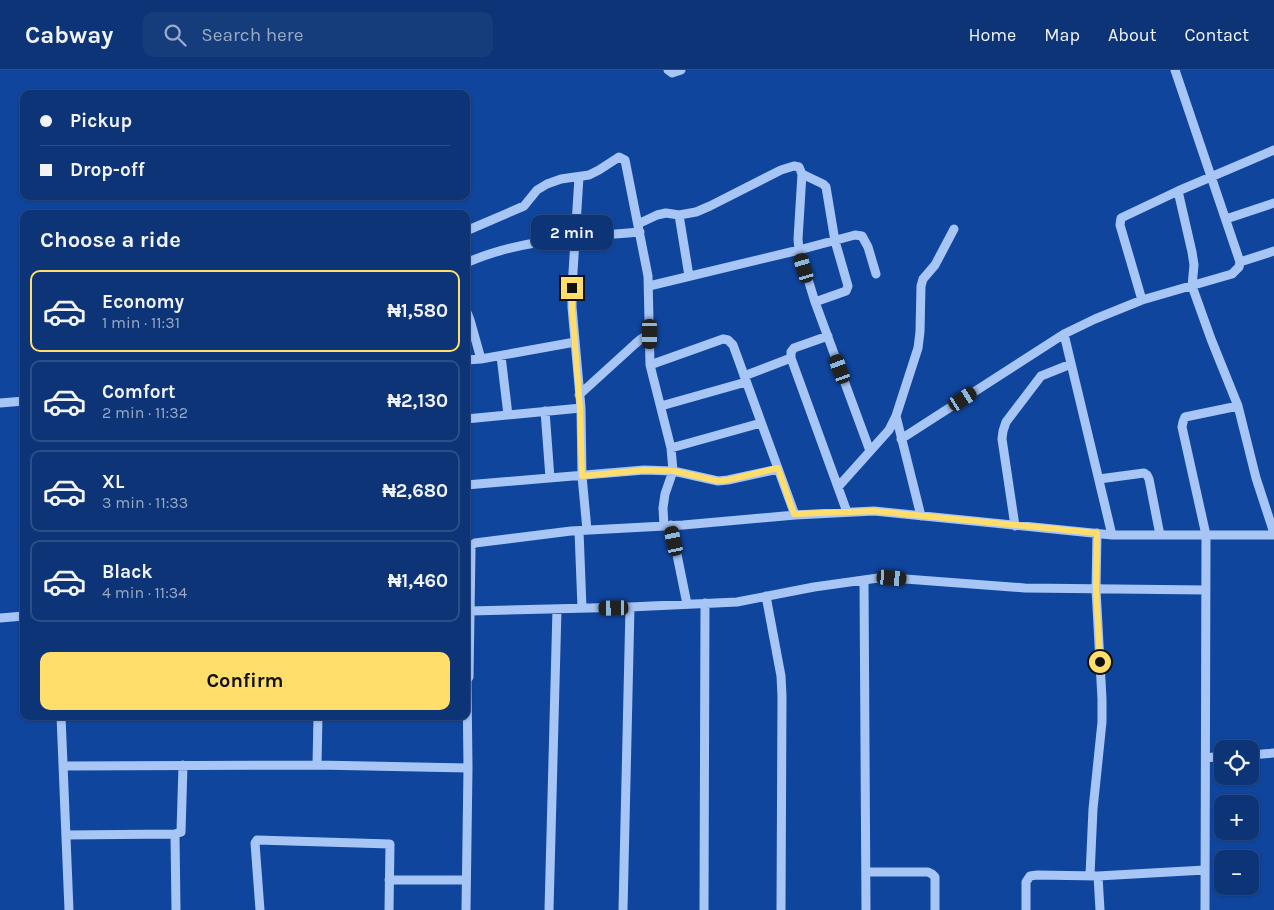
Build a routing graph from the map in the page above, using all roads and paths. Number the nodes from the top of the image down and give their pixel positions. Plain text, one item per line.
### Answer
1 (668, 70) edge
2 (681, 70) edge
3 (1175, 70) edge
4 (1274, 150) edge
5 (802, 174) junction
6 (1212, 176) junction
7 (579, 177) junction
8 (1178, 191) junction
9 (1274, 203) edge
10 (679, 215) junction
11 (1226, 218) junction
12 (639, 228) junction
13 (470, 229) edge
14 (954, 229) dead end
15 (575, 238) junction
16 (835, 241) junction
17 (799, 250) junction
18 (1274, 252) edge
19 (470, 261) edge
20 (1240, 262) junction
21 (876, 274) dead end
22 (689, 276) junction
23 (649, 286) junction
24 (1192, 286) junction
25 (1142, 300) junction
26 (815, 302) junction
27 (470, 320) edge
28 (650, 334) junction
29 (1064, 334) junction
30 (828, 336) junction
31 (575, 342) junction
32 (501, 356) junction
33 (791, 358) junction
34 (481, 359) junction
35 (470, 360) edge
36 (1071, 364) junction
37 (650, 365) junction
38 (745, 379) junction
39 (580, 395) junction
40 (20, 401) edge
41 (0, 403) edge
42 (661, 406) junction
43 (1238, 406) junction
44 (580, 408) junction
45 (545, 411) junction
46 (508, 415) junction
47 (896, 416) junction
48 (470, 419) edge
49 (761, 423) junction
50 (901, 438) junction
51 (671, 448) junction
52 (870, 451) junction
53 (778, 468) junction
54 (674, 471) junction
55 (582, 476) junction
56 (550, 478) junction
57 (1099, 479) junction
58 (470, 485) edge
59 (838, 487) junction
60 (1270, 508) edge
61 (847, 512) junction
62 (794, 514) junction
63 (922, 516) junction
64 (668, 526) junction
65 (1015, 526) junction
66 (583, 530) junction
67 (1097, 533) junction
68 (1274, 534) edge
69 (1112, 535) junction
70 (1160, 535) junction
71 (1206, 535) junction
72 (470, 545) edge
73 (864, 580) junction
74 (1096, 589) junction
75 (1206, 590) junction
76 (766, 596) junction
77 (705, 603) junction
78 (687, 604) junction
79 (630, 607) junction
80 (582, 608) junction
81 (557, 609) junction
82 (470, 611) edge
83 (20, 616) edge
84 (0, 618) edge
85 (61, 720) edge
86 (318, 720) edge
87 (467, 720) edge
88 (1274, 753) edge
89 (1259, 754) edge
90 (1214, 757) edge
91 (1206, 758) junction
92 (182, 765) junction
93 (317, 765) junction
94 (63, 766) junction
95 (468, 768) junction
96 (175, 834) junction
97 (66, 835) junction
98 (1205, 870) junction
99 (866, 872) junction
100 (1094, 875) junction
101 (389, 880) junction
102 (466, 880) junction
103 (69, 910) edge
104 (176, 910) edge
105 (260, 910) edge
106 (389, 910) edge
107 (466, 910) edge
108 (549, 910) edge
109 (623, 910) edge
110 (704, 910) edge
111 (781, 910) edge
112 (866, 910) edge
113 (935, 910) edge
114 (1026, 910) edge
115 (1100, 910) edge
116 (1205, 910) edge

1 - 2 street
3 - 6 street
4 - 6 street
5 - 10 street
5 - 16 street
5 - 17 street
6 - 8 street
6 - 11 street
7 - 12 street
7 - 13 street
7 - 15 street
8 - 24 street
8 - 25 street
9 - 11 street
10 - 12 street
10 - 22 street
11 - 20 street
12 - 15 street
12 - 23 street
14 - 47 street
15 - 19 street
15 - 31 street
16 - 17 street
16 - 21 street
16 - 26 street
17 - 22 street
17 - 26 street
18 - 20 street
20 - 24 street
22 - 23 street
23 - 28 street
24 - 25 street
24 - 43 street
25 - 29 street
26 - 30 street
27 - 34 street
28 - 37 street
28 - 39 street
29 - 36 street
29 - 50 street
30 - 33 street
30 - 52 street
31 - 32 street
31 - 39 street
32 - 34 street
32 - 46 street
33 - 38 street
33 - 59 street
34 - 35 street
36 - 57 street
36 - 65 street
37 - 38 street
37 - 42 street
38 - 42 street
38 - 49 street
39 - 44 street
40 - 41 street
42 - 51 street
43 - 60 street
43 - 71 street
44 - 45 street
44 - 55 street
45 - 46 street
45 - 56 street
46 - 48 street
47 - 50 street
47 - 52 street
49 - 51 street
49 - 53 street
50 - 63 street
51 - 54 street
52 - 59 street
53 - 54 street
53 - 62 street
54 - 55 street
54 - 64 street
55 - 56 street
55 - 66 street
56 - 58 street
57 - 69 street
57 - 70 street
59 - 61 street
60 - 68 street
61 - 62 street
61 - 63 street
62 - 64 street
63 - 65 street
64 - 66 street
64 - 78 street
65 - 67 street
66 - 72 street
66 - 80 street
67 - 69 street
67 - 74 street
68 - 71 street
69 - 70 street
70 - 71 street
71 - 75 street
73 - 74 street
73 - 76 street
73 - 99 street
74 - 75 street
74 - 100 street
75 - 91 street
76 - 77 street
76 - 111 street
77 - 78 street
77 - 110 street
78 - 79 street
79 - 80 street
79 - 109 street
80 - 81 street
81 - 82 street
81 - 108 street
83 - 84 street
85 - 94 street
86 - 93 street
87 - 95 street
88 - 89 street
90 - 91 street
91 - 98 street
92 - 93 street
92 - 94 street
92 - 96 street
93 - 95 street
94 - 97 street
95 - 102 street
96 - 97 street
96 - 104 street
97 - 103 street
98 - 100 street
98 - 116 street
99 - 112 street
99 - 113 street
100 - 114 street
100 - 115 street
101 - 102 street
101 - 105 street
101 - 106 street
102 - 107 street

